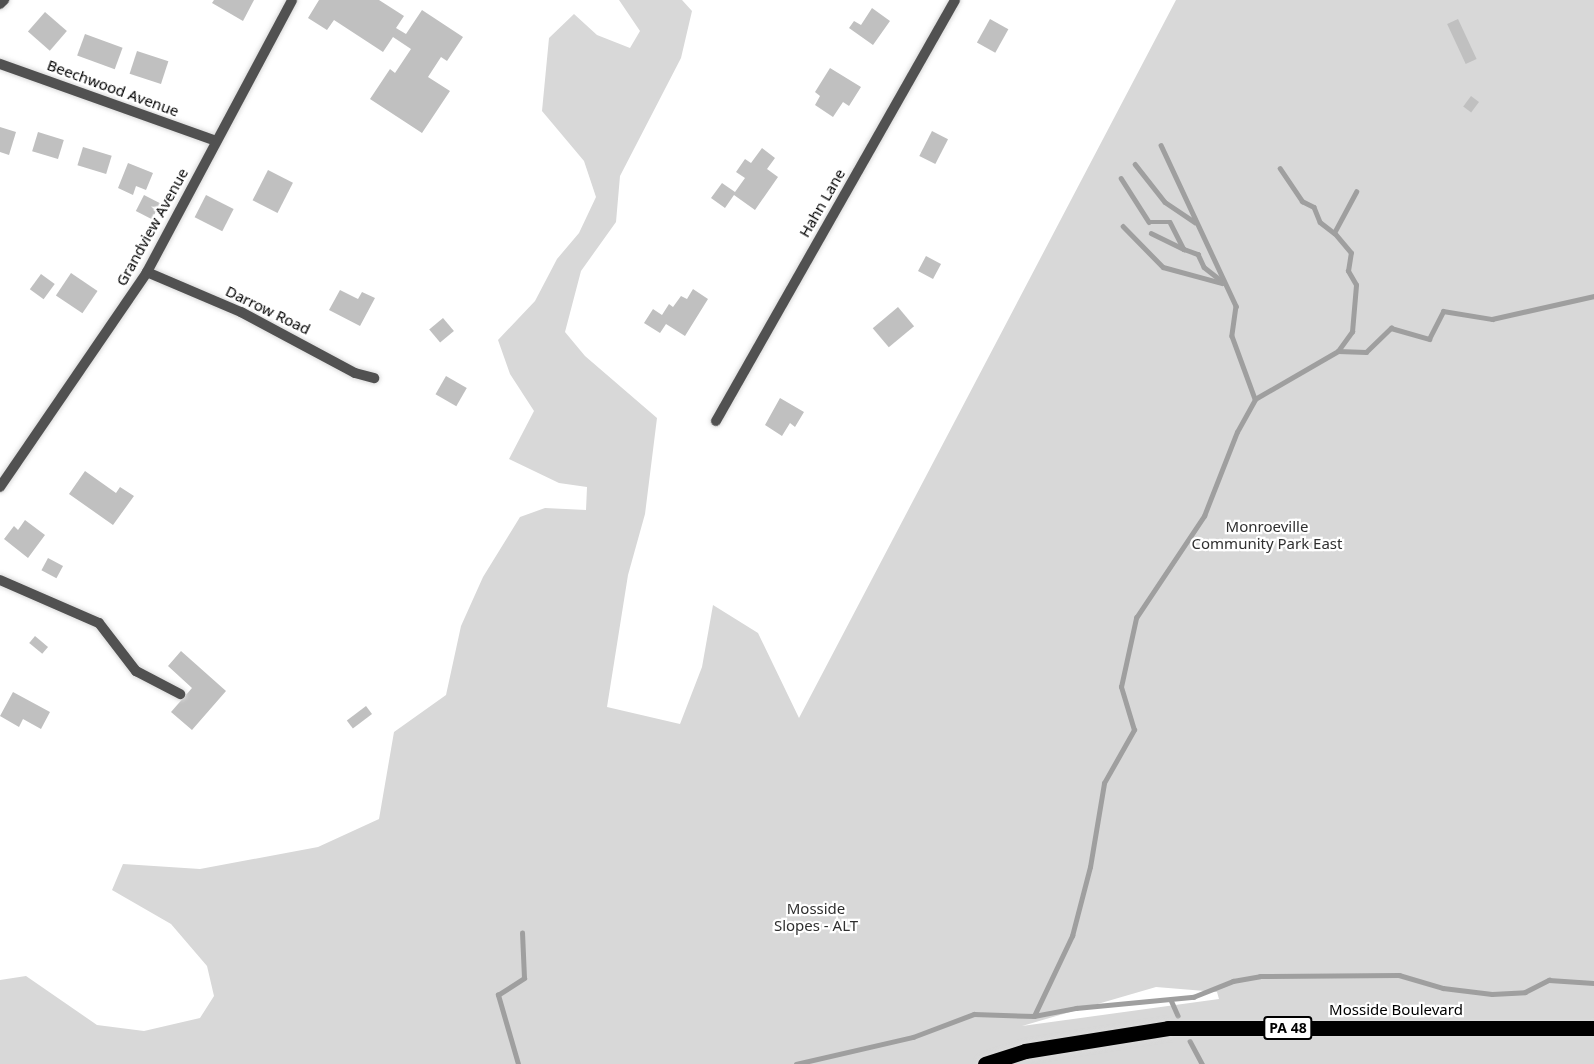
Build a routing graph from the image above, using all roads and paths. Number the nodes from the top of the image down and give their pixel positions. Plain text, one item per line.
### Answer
1 (4, 0) edge
2 (292, 0) edge
3 (955, 0) edge
4 (0, 4) edge
5 (0, 64) edge
6 (216, 141) junction
7 (147, 272) junction
8 (374, 378) dead end
9 (716, 421) dead end
10 (0, 487) edge
11 (0, 580) edge
12 (180, 694) dead end
13 (1594, 1029) edge
14 (985, 1064) edge

1 - 4 street
2 - 6 street, Grandview Avenue
3 - 9 street, Hahn Lane
5 - 6 street, Beechwood Avenue
6 - 7 street, Grandview Avenue
7 - 8 street, Darrow Road
7 - 10 street, Grandview Avenue
11 - 12 street
13 - 14 main road, Mosside Boulevard / PA 48

